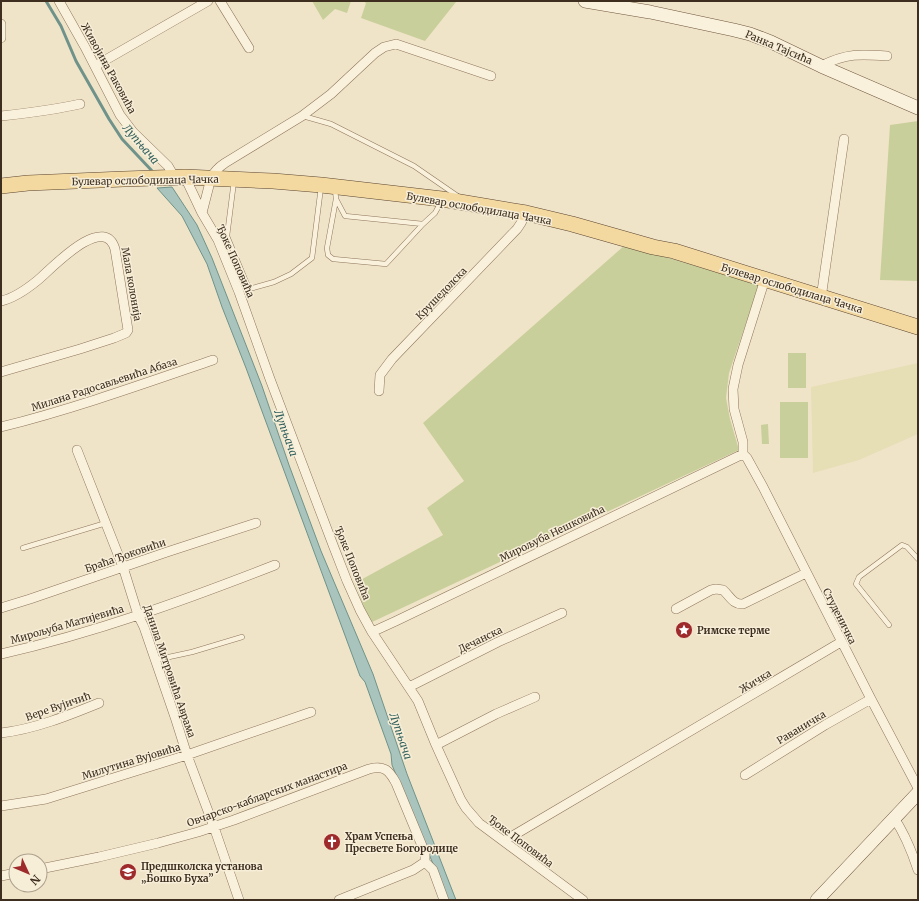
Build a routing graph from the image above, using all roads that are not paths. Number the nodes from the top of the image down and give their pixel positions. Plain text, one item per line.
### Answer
1 (59, 1) edge
2 (208, 1) edge
3 (220, 1) edge
4 (585, 1) edge
5 (1, 24) edge
6 (1, 38) edge
7 (249, 48) dead end
8 (887, 56) dead end
9 (94, 66) junction
10 (822, 66) junction
11 (491, 76) dead end
12 (80, 104) dead end
13 (918, 108) edge
14 (1, 116) edge
15 (302, 116) junction
16 (844, 139) dead end
17 (180, 177) junction
18 (211, 178) junction
19 (234, 180) junction
20 (1, 186) edge
21 (331, 191) junction
22 (442, 199) junction
23 (470, 204) junction
24 (202, 213) junction
25 (526, 213) junction
26 (423, 224) junction
27 (765, 279) junction
28 (821, 298) junction
29 (1, 301) edge
30 (918, 327) edge
31 (213, 360) dead end
32 (1, 372) edge
33 (378, 391) dead end
34 (1, 427) edge
35 (77, 450) dead end
36 (743, 454) junction
37 (106, 523) junction
38 (256, 523) dead end
39 (23, 548) dead end
40 (918, 559) edge
41 (275, 565) dead end
42 (124, 567) junction
43 (806, 573) junction
44 (1, 608) edge
45 (676, 609) dead end
46 (562, 613) dead end
47 (138, 615) junction
48 (889, 625) dead end
49 (372, 632) junction
50 (242, 637) dead end
51 (841, 642) junction
52 (1, 654) edge
53 (155, 660) junction
54 (409, 687) junction
55 (535, 697) dead end
56 (870, 699) junction
57 (99, 703) dead end
58 (311, 712) dead end
59 (1, 733) edge
60 (436, 745) junction
61 (187, 755) junction
62 (745, 775) dead end
63 (918, 788) edge
64 (918, 793) edge
65 (1, 806) edge
66 (894, 818) junction
67 (214, 827) junction
68 (504, 841) junction
69 (425, 862) junction
70 (48, 867) edge
71 (918, 870) edge
72 (239, 900) edge
73 (339, 900) edge
74 (444, 900) edge
75 (583, 900) edge
76 (817, 900) edge

1 - 9 street, Живојина Раковића
2 - 9 street
3 - 7 street
4 - 10 street, Ранка Тајсића
5 - 6 street
8 - 10 street
9 - 17 street, Живојина Раковића
10 - 13 street, Ранка Тајсића
11 - 15 street
12 - 14 street
15 - 18 street
15 - 23 lane
16 - 28 street
17 - 18 main road, Булевар ослободилаца Чачка
17 - 20 main road, Булевар ослободилаца Чачка
17 - 24 street, Ђоке Поповића
18 - 19 main road, Булевар ослободилаца Чачка
18 - 24 street
19 - 21 main road, Булевар ослободилаца Чачка
19 - 21 lane
21 - 22 main road, Булевар ослободилаца Чачка
21 - 26 lane
21 - 26 lane
22 - 23 main road, Булевар ослободилаца Чачка
22 - 26 lane
23 - 25 main road, Булевар ослободилаца Чачка
24 - 49 street, Ђоке Поповића
25 - 27 main road, Булевар ослободилаца Чачка
25 - 33 street, Крушедолска
27 - 28 main road, Булевар ослободилаца Чачка
27 - 36 street
28 - 30 main road, Булевар ослободилаца Чачка
29 - 32 street, Мала колонија
31 - 34 street, Милана Радосављевића Абаза
35 - 37 street, Данила Митровића Аврама
36 - 43 street, Студеничка
36 - 49 street, Мирољуба Нешковића
37 - 39 lane
37 - 42 street, Данила Митровића Аврама
38 - 42 street, Браћа Ђоковићи
40 - 48 lane
41 - 47 street, Мирољуба Матијевића
42 - 44 street, Браћа Ђоковићи
42 - 47 street, Данила Митровића Аврама
43 - 45 street
43 - 51 street, Студеничка
46 - 54 street, Дечанска
47 - 52 street, Мирољуба Матијевића
47 - 53 street, Данила Митровића Аврама
49 - 54 street, Ђоке Поповића
50 - 53 lane
51 - 56 street, Студеничка
51 - 68 street, Жичка
53 - 61 street, Данила Митровића Аврама
54 - 60 street, Ђоке Поповића
55 - 60 street
56 - 62 street, Раваничка
56 - 63 street, Студеничка
57 - 59 street, Вере Вујичић
58 - 61 street, Милутина Вујовића
60 - 68 street, Ђоке Поповића
61 - 65 street, Милутина Вујовића
61 - 67 street, Данила Митровића Аврама
64 - 66 street
66 - 71 street
66 - 76 street
67 - 69 street, Овчарско-кабларских манастира
67 - 70 street, Овчарско-кабларских манастира
67 - 72 street, Данила Митровића Аврама
68 - 75 street, Ђоке Поповића
69 - 73 street
69 - 74 street

